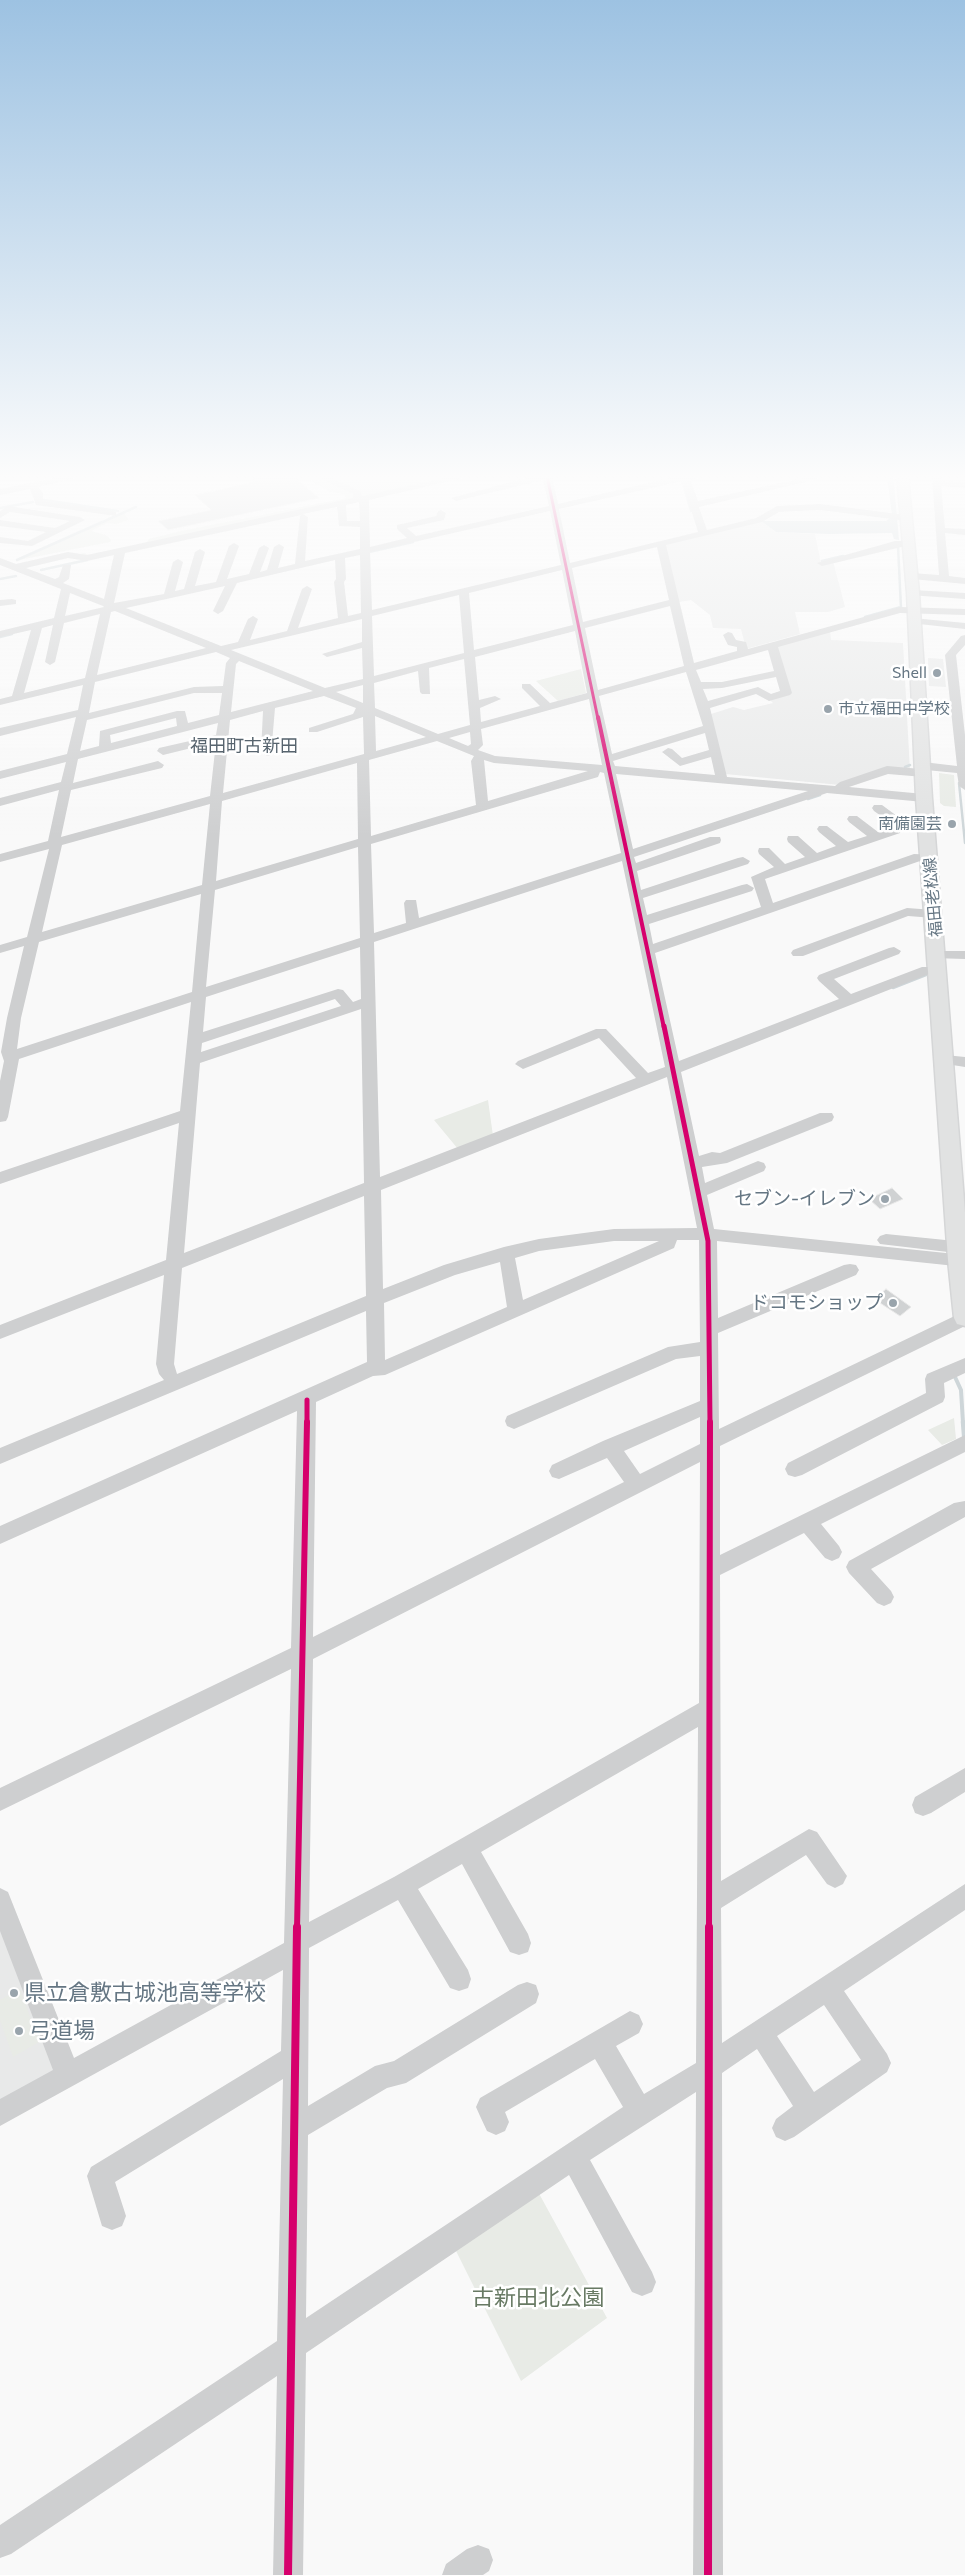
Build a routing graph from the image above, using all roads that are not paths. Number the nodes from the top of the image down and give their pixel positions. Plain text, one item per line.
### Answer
1 (64, 596) edge
2 (83, 596) edge
3 (112, 596) edge
4 (168, 596) edge
5 (225, 596) edge
6 (305, 596) edge
7 (340, 596) edge
8 (365, 596) edge
9 (439, 596) edge
10 (464, 596) edge
11 (572, 596) edge
12 (674, 596) edge
13 (913, 596) edge
14 (12, 602) dead end
15 (675, 602) junction
16 (0, 603) edge
17 (110, 608) junction
18 (218, 611) dead end
19 (965, 612) edge
20 (366, 614) junction
21 (914, 615) junction
22 (253, 619) dead end
23 (342, 619) junction
24 (59, 622) junction
25 (578, 626) junction
26 (965, 626) edge
27 (37, 628) junction
28 (292, 632) junction
29 (0, 634) edge
30 (728, 635) dead end
31 (965, 638) edge
32 (243, 643) junction
33 (367, 644) junction
34 (772, 645) junction
35 (218, 650) junction
36 (743, 653) junction
37 (327, 654) dead end
38 (469, 654) junction
39 (237, 657) junction
40 (50, 662) dead end
41 (423, 666) junction
42 (690, 668) junction
43 (780, 672) junction
44 (368, 680) junction
45 (526, 686) dead end
46 (696, 686) junction
47 (94, 687) junction
48 (228, 689) junction
49 (323, 692) junction
50 (426, 692) dead end
51 (592, 694) junction
52 (16, 698) junction
53 (495, 699) dead end
54 (0, 702) edge
55 (269, 706) junction
56 (473, 706) junction
57 (548, 706) junction
58 (703, 706) junction
59 (364, 708) junction
60 (116, 710) junction
61 (85, 716) junction
62 (224, 717) junction
63 (475, 727) junction
64 (313, 729) dead end
65 (0, 732) edge
66 (711, 734) junction
67 (222, 737) junction
68 (436, 737) junction
69 (962, 737) edge
70 (163, 751) dead end
71 (470, 751) junction
72 (267, 752) dead end
73 (668, 752) junction
74 (716, 752) junction
75 (77, 755) junction
76 (482, 755) junction
77 (367, 756) junction
78 (158, 765) dead end
79 (604, 765) junction
80 (964, 769) edge
81 (622, 770) junction
82 (923, 770) junction
83 (0, 774) edge
84 (722, 779) junction
85 (965, 784) edge
86 (69, 787) junction
87 (824, 789) junction
88 (838, 790) junction
89 (924, 798) junction
90 (217, 799) junction
91 (0, 802) edge
92 (482, 807) junction
93 (878, 808) dead end
94 (853, 819) dead end
95 (823, 829) dead end
96 (877, 837) junction
97 (793, 839) dead end
98 (368, 840) junction
99 (715, 840) dead end
100 (58, 842) junction
101 (847, 848) junction
102 (764, 852) dead end
103 (0, 858) edge
104 (930, 858) junction
105 (626, 859) junction
106 (816, 859) junction
107 (743, 861) dead end
108 (783, 869) junction
109 (208, 888) junction
110 (747, 888) dead end
111 (727, 894) junction
112 (636, 896) junction
113 (411, 903) dead end
114 (768, 909) junction
115 (934, 914) junction
116 (750, 915) junction
117 (640, 922) junction
118 (413, 925) junction
119 (35, 939) junction
120 (368, 940) junction
121 (0, 949) edge
122 (646, 951) junction
123 (894, 951) dead end
124 (798, 953) dead end
125 (965, 955) edge
126 (938, 962) junction
127 (200, 996) junction
128 (849, 1000) junction
129 (367, 1002) junction
130 (350, 1008) junction
131 (195, 1040) junction
132 (9, 1057) edge
133 (193, 1060) junction
134 (945, 1060) junction
135 (965, 1062) edge
136 (523, 1064) dead end
137 (669, 1070) junction
138 (646, 1080) junction
139 (188, 1114) junction
140 (0, 1116) edge
141 (826, 1117) dead end
142 (958, 1154) edge
143 (694, 1164) junction
144 (758, 1167) dead end
145 (0, 1178) edge
146 (375, 1184) junction
147 (698, 1192) junction
148 (705, 1229) junction
149 (668, 1233) junction
150 (504, 1253) junction
151 (961, 1254) edge
152 (173, 1267) junction
153 (850, 1270) dead end
154 (374, 1294) junction
155 (516, 1310) junction
156 (965, 1318) edge
157 (0, 1332) edge
158 (706, 1343) junction
159 (965, 1365) edge
160 (375, 1369) junction
161 (168, 1374) junction
162 (307, 1400) junction
163 (705, 1406) junction
164 (514, 1421) dead end
165 (963, 1443) edge
166 (0, 1444) edge
167 (610, 1447) junction
168 (706, 1449) junction
169 (0, 1456) edge
170 (795, 1469) dead end
171 (559, 1471) dead end
172 (636, 1484) junction
173 (965, 1509) edge
174 (807, 1521) junction
175 (0, 1535) edge
176 (832, 1552) dead end
177 (708, 1571) junction
178 (884, 1597) dead end
179 (308, 1651) junction
180 (705, 1711) junction
181 (965, 1779) edge
182 (0, 1800) edge
183 (923, 1805) dead end
184 (466, 1848) junction
185 (835, 1876) dead end
186 (402, 1885) junction
187 (965, 1896) edge
188 (0, 1900) edge
189 (709, 1902) junction
190 (300, 1942) junction
191 (519, 1943) dead end
192 (459, 1979) dead end
193 (826, 1988) junction
194 (527, 1994) dead end
195 (630, 2024) dead end
196 (760, 2032) junction
197 (599, 2042) junction
198 (294, 2058) junction
199 (704, 2072) junction
200 (68, 2075) junction
201 (811, 2110) junction
202 (640, 2111) junction
203 (0, 2113) edge
204 (496, 2122) dead end
205 (300, 2124) junction
206 (786, 2128) dead end
207 (573, 2156) junction
208 (112, 2216) dead end
209 (642, 2282) dead end
210 (295, 2343) junction
211 (0, 2543) edge
212 (288, 2575) edge
213 (708, 2575) edge

1 - 24 street
2 - 17 street
3 - 17 street
4 - 17 street
5 - 18 street
6 - 28 street
7 - 23 street
8 - 20 street
9 - 20 street
10 - 38 street
11 - 25 street
12 - 15 street
13 - 21 main road, 福田老松線
14 - 16 street
15 - 25 street
15 - 42 street
17 - 24 street
17 - 35 street
17 - 47 street
19 - 21 street
20 - 23 street
20 - 33 street
21 - 26 street
21 - 34 street
21 - 82 main road, 福田老松線
22 - 32 street
23 - 28 street
24 - 27 street
24 - 40 street
25 - 38 street
25 - 51 street
27 - 29 street
27 - 52 street
28 - 32 street
30 - 36 street
31 - 69 street
32 - 35 street
33 - 37 street
33 - 44 street
34 - 36 street
34 - 43 street
35 - 39 street
35 - 47 street
36 - 42 street
38 - 41 street
38 - 56 street
39 - 48 street
39 - 49 street
41 - 44 street
41 - 50 street
42 - 46 street
42 - 51 street
43 - 46 street
43 - 58 street
44 - 49 street
44 - 59 street
45 - 57 street
46 - 58 street
47 - 52 street
47 - 60 street
47 - 61 street
48 - 60 street
48 - 62 street
49 - 55 street
49 - 59 street
51 - 57 street
51 - 79 street
52 - 54 street
53 - 56 street
55 - 62 street
55 - 72 street
56 - 63 street
57 - 63 street
58 - 66 street
59 - 64 street
59 - 68 street
59 - 77 street
60 - 61 street
61 - 65 street
61 - 75 street
62 - 67 street
62 - 75 street
63 - 68 street
63 - 71 street
66 - 73 street
66 - 74 street
66 - 79 street
67 - 70 street
67 - 90 street
68 - 71 street
68 - 77 street
69 - 80 street
71 - 76 street
73 - 74 street
73 - 81 street
74 - 84 street
75 - 83 street
75 - 86 street
76 - 79 street
76 - 92 street
77 - 90 street
77 - 98 street
78 - 86 street
79 - 81 street
79 - 92 street
79 - 105 street
80 - 82 street
80 - 85 street
81 - 84 street
82 - 88 street
82 - 89 main road, 福田老松線
84 - 87 street
86 - 91 street
86 - 100 street
87 - 88 street
87 - 105 street
88 - 89 street
89 - 104 main road, 福田老松線
90 - 100 street
90 - 109 street
92 - 98 street
93 - 96 street
94 - 96 street
95 - 101 street
96 - 101 street
97 - 106 street
98 - 109 street
98 - 120 street
99 - 105 street
100 - 103 street
100 - 119 street
101 - 106 street
102 - 108 street
104 - 114 street
104 - 115 main road, 福田老松線
105 - 112 street
105 - 118 street
106 - 108 street
107 - 112 street
108 - 114 street
109 - 119 street
109 - 127 street
110 - 111 street
111 - 116 street
111 - 117 street
112 - 117 street
113 - 118 street
114 - 116 street
115 - 124 street
115 - 126 main road, 福田老松線
116 - 122 street
117 - 122 street
118 - 120 street
119 - 121 street
119 - 132 street
120 - 127 street
120 - 129 street
122 - 137 street
123 - 128 street
125 - 126 street
126 - 128 street
126 - 134 main road, 福田老松線
127 - 131 street
127 - 132 street
128 - 137 street
129 - 130 street
129 - 146 street
130 - 131 street
130 - 133 street
131 - 133 street
132 - 140 street
133 - 139 street
134 - 135 street
134 - 142 main road, 福田老松線
136 - 138 street
137 - 138 street
137 - 143 street
138 - 146 street
139 - 145 street
139 - 152 street
141 - 143 street
142 - 151 main road, 福田老松線
143 - 147 street
144 - 147 street
146 - 152 street
146 - 154 street
147 - 148 street
148 - 149 street
148 - 151 street
148 - 154 street
148 - 158 street
149 - 150 street
149 - 155 street
150 - 154 street
150 - 155 street
151 - 156 main road, 福田老松線
152 - 157 street
152 - 161 street
153 - 158 street
154 - 160 street
154 - 161 street
154 - 169 street
155 - 160 street
156 - 168 street
158 - 163 street
158 - 164 street
159 - 170 street
160 - 162 street
161 - 166 street
162 - 175 street
162 - 179 street
163 - 167 street
163 - 168 street
165 - 174 street
167 - 171 street
167 - 172 street
168 - 172 street
168 - 177 street
172 - 179 street
173 - 178 street
174 - 176 street
174 - 177 street
177 - 180 street
179 - 182 street
179 - 190 street
180 - 184 street
180 - 189 street
181 - 183 street
184 - 186 street
184 - 191 street
185 - 189 street
186 - 190 street
186 - 192 street
187 - 193 street
188 - 200 street
189 - 199 street
190 - 198 street
190 - 200 street
193 - 196 street
193 - 201 street
194 - 205 street
195 - 197 street
196 - 199 street
196 - 201 street
197 - 202 street
197 - 204 street
198 - 205 street
198 - 208 street
199 - 202 street
199 - 213 street
200 - 203 street
201 - 206 street
202 - 207 street
205 - 210 street
207 - 209 street
207 - 210 street
210 - 211 street
210 - 212 street

